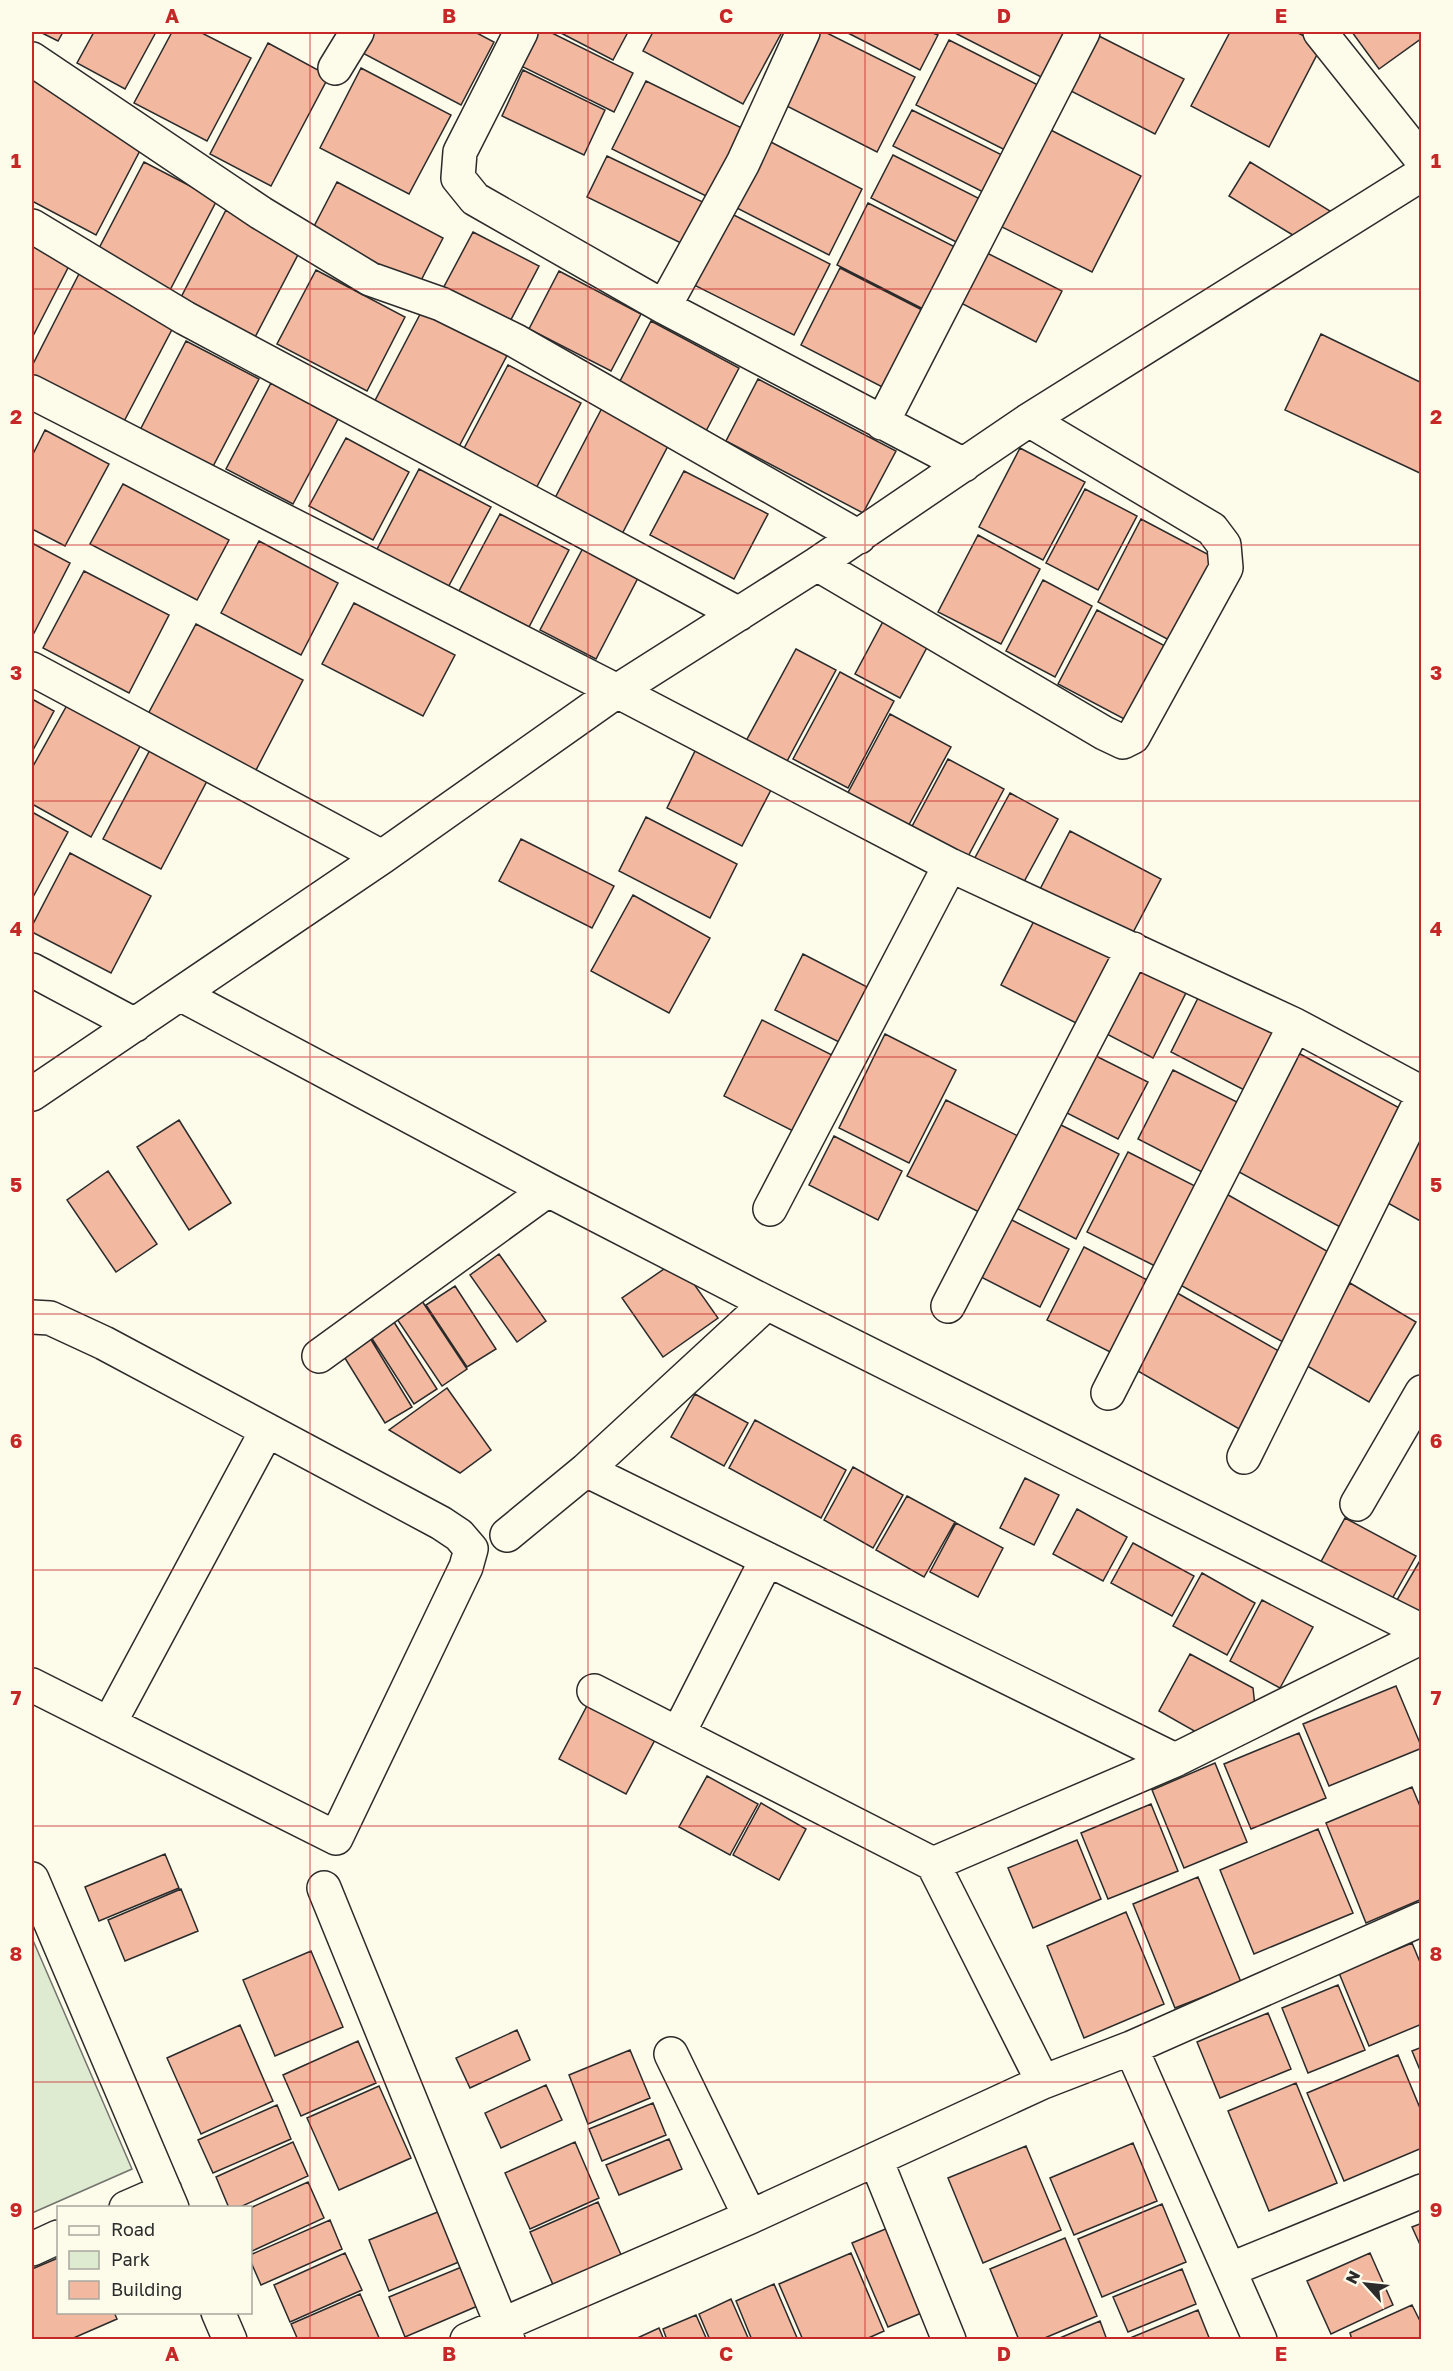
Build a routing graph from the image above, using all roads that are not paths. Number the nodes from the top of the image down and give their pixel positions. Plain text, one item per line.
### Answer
1 (357, 32) edge
2 (521, 32) edge
3 (803, 32) edge
4 (1083, 32) edge
5 (1320, 32) edge
6 (32, 59) edge
7 (335, 68) dead end
8 (1422, 160) edge
9 (1422, 174) edge
10 (32, 226) edge
11 (664, 307) junction
12 (32, 392) edge
13 (1029, 420) junction
14 (882, 423) junction
15 (964, 465) junction
16 (859, 537) junction
17 (817, 564) junction
18 (739, 614) junction
19 (32, 669) edge
20 (617, 691) junction
21 (382, 856) junction
22 (950, 865) junction
23 (1133, 949) junction
24 (32, 970) edge
25 (180, 994) junction
26 (135, 1025) junction
27 (1295, 1025) junction
28 (1422, 1093) edge
29 (32, 1094) edge
30 (1422, 1098) edge
31 (548, 1190) junction
32 (770, 1209) dead end
33 (766, 1304) junction
34 (948, 1306) dead end
35 (32, 1317) edge
36 (319, 1356) dead end
37 (1422, 1392) edge
38 (1108, 1393) dead end
39 (267, 1430) junction
40 (1244, 1457) dead end
41 (585, 1470) junction
42 (1357, 1504) dead end
43 (507, 1535) dead end
44 (767, 1559) junction
45 (1422, 1631) edge
46 (1422, 1637) edge
47 (32, 1685) edge
48 (594, 1691) dead end
49 (109, 1724) junction
50 (678, 1734) junction
51 (1175, 1760) junction
52 (933, 1864) junction
53 (32, 1879) edge
54 (324, 1888) dead end
55 (1422, 1919) edge
56 (1131, 2048) junction
57 (671, 2054) dead end
58 (1043, 2082) junction
59 (876, 2160) junction
60 (1422, 2191) edge
61 (169, 2199) edge
62 (136, 2206) edge
63 (750, 2217) junction
64 (57, 2237) edge
65 (32, 2249) edge
66 (1228, 2270) junction
67 (218, 2314) edge
68 (505, 2332) edge
69 (230, 2340) edge
70 (467, 2340) edge
71 (949, 2340) edge
72 (1260, 2340) edge

1 - 7 street
2 - 11 street
3 - 11 street
4 - 14 street
5 - 8 street
6 - 16 street
9 - 13 street
10 - 18 street
11 - 14 street
12 - 20 street
13 - 15 street
13 - 17 street
14 - 15 street
15 - 16 street
16 - 17 street
17 - 18 street
18 - 20 street
19 - 21 street
20 - 21 street
20 - 22 street
21 - 25 street
22 - 23 street
22 - 32 street
23 - 27 street
23 - 34 street
24 - 26 street
25 - 26 street
25 - 31 street
26 - 29 street
27 - 28 street
27 - 38 street
30 - 40 street
31 - 33 street
31 - 36 street
33 - 41 street
33 - 45 street
35 - 39 street
37 - 42 street
39 - 49 street
39 - 49 street
41 - 43 street
41 - 44 street
44 - 50 street
44 - 51 street
46 - 51 street
47 - 49 street
48 - 50 street
50 - 52 street
51 - 52 street
52 - 58 street
53 - 61 street
54 - 68 street
55 - 56 street
56 - 58 street
56 - 66 street
57 - 63 street
58 - 59 street
59 - 63 street
59 - 71 street
60 - 66 street
61 - 62 street
63 - 68 street
64 - 65 street
66 - 72 street
67 - 69 street
68 - 70 street

